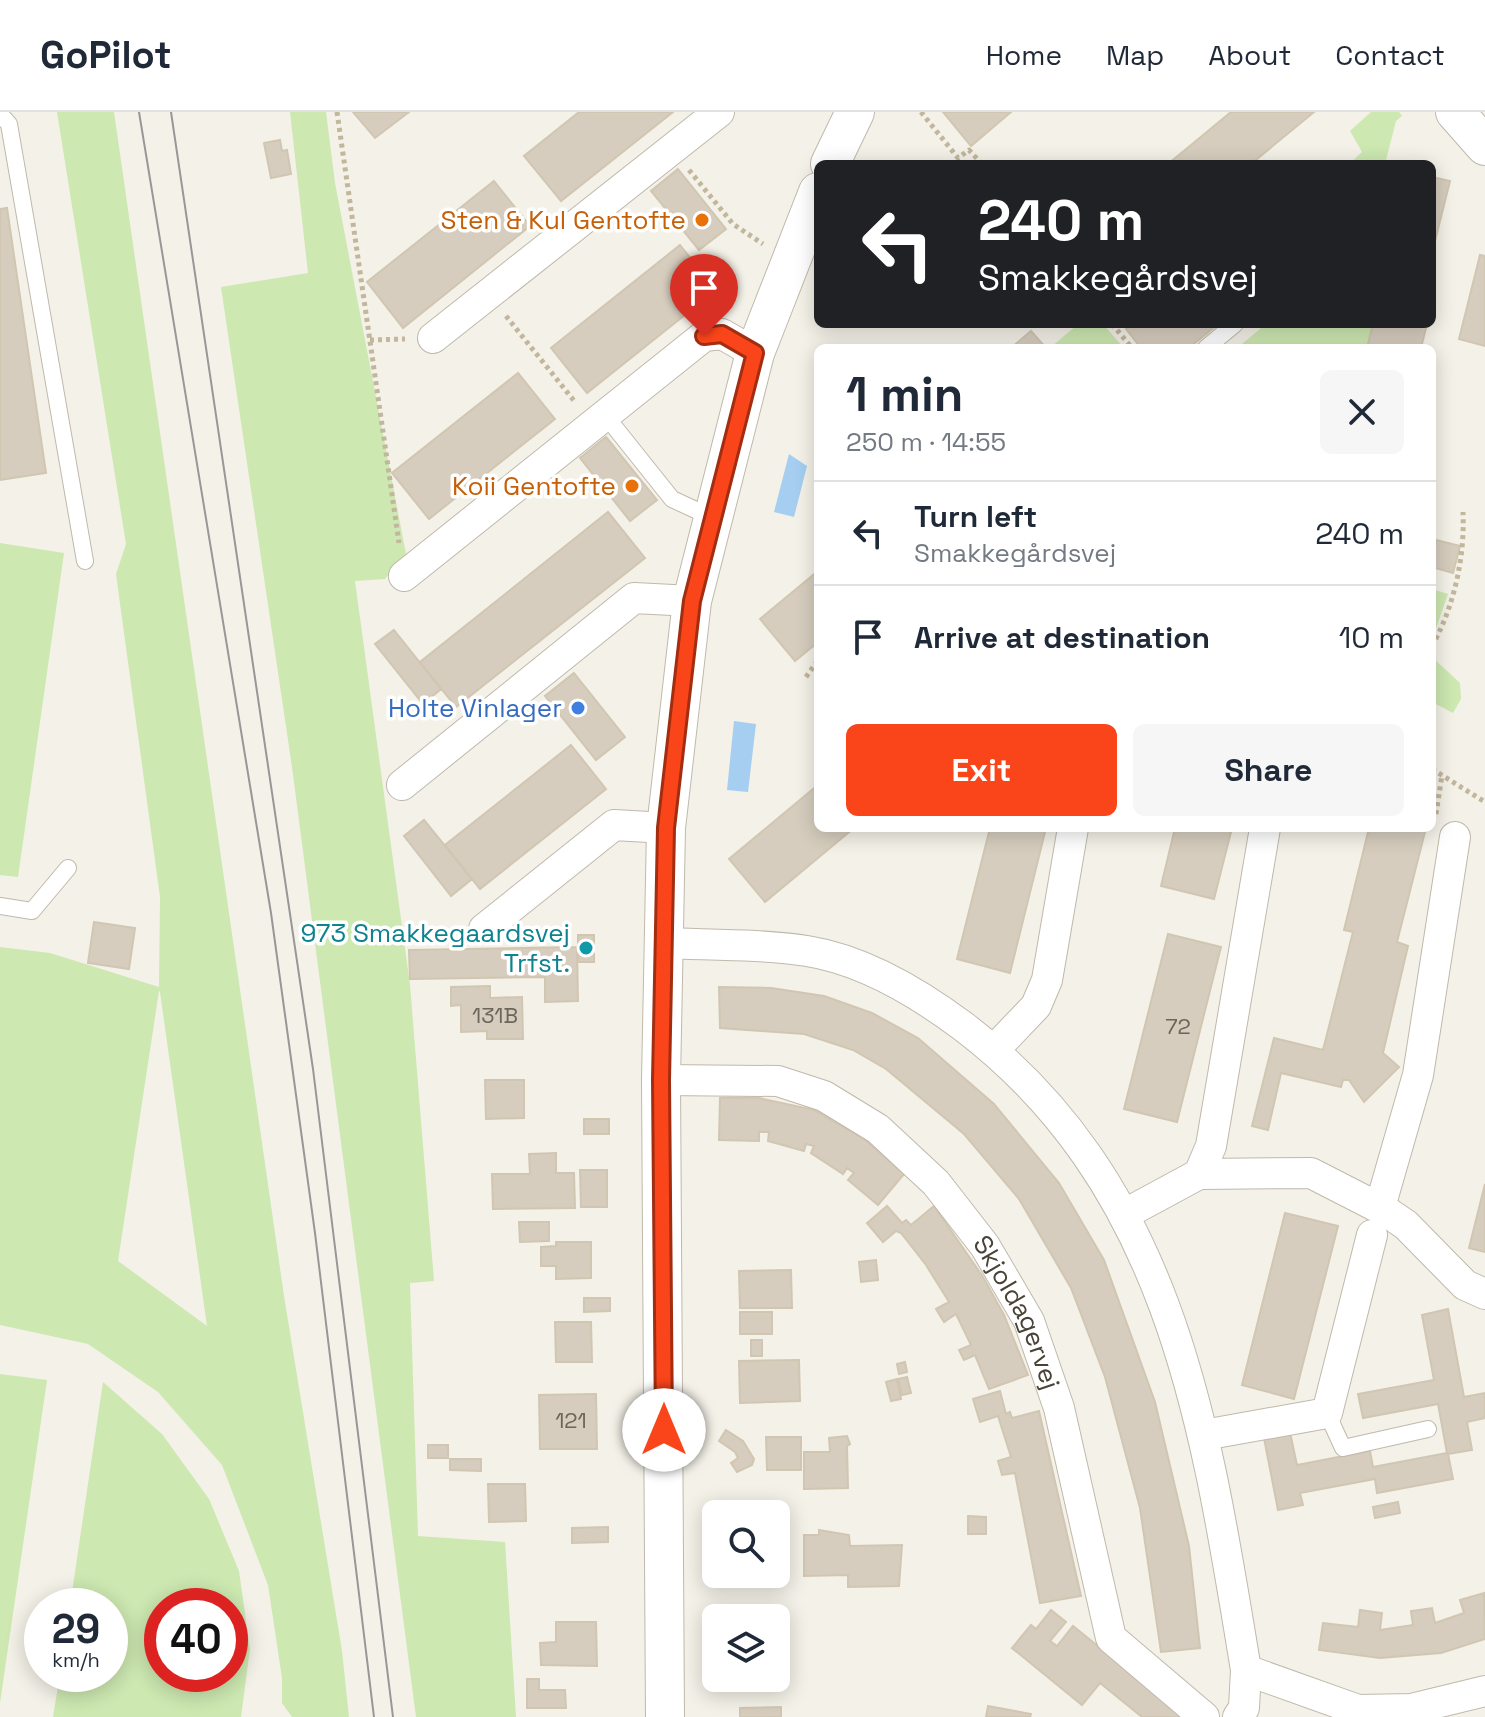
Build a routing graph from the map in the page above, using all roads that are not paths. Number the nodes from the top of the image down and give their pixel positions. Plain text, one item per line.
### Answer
1 (719, 112) edge
2 (855, 112) edge
3 (1455, 112) edge
4 (0, 114) edge
5 (1485, 146) edge
6 (832, 160) edge
7 (814, 202) edge
8 (1230, 328) edge
9 (433, 338) dead end
10 (1211, 344) edge
11 (755, 353) junction
12 (599, 420) junction
13 (713, 518) junction
14 (85, 561) dead end
15 (404, 576) road end
16 (692, 601) junction
17 (402, 785) dead end
18 (666, 828) junction
19 (1072, 832) edge
20 (1264, 832) edge
21 (1455, 837) dead end
22 (68, 868) dead end
23 (0, 906) edge
24 (484, 929) dead end
25 (662, 943) junction
26 (994, 1050) junction
27 (661, 1080) junction
28 (1199, 1174) junction
29 (1125, 1214) junction
30 (1376, 1221) junction
31 (1485, 1294) edge
32 (1327, 1413) junction
33 (1428, 1429) dead end
34 (1204, 1435) junction
35 (1246, 1670) junction
36 (1485, 1691) edge
37 (665, 1717) edge
38 (1204, 1717) edge
39 (1238, 1717) edge

1 - 9 street
2 - 6 street
3 - 5 street
4 - 14 lane
7 - 11 street
8 - 10 lane
11 - 12 street
11 - 13 street
12 - 13 lane
12 - 15 street
13 - 16 street
16 - 17 street
16 - 18 street
18 - 24 street
18 - 25 street
19 - 26 street
20 - 28 street
21 - 30 street
22 - 23 lane
25 - 26 street
25 - 27 street
26 - 29 street
27 - 37 street
27 - 38 street, Skjoldagervej
28 - 29 street
28 - 30 street
29 - 34 street
30 - 31 street
30 - 32 street
32 - 33 lane
32 - 34 street
34 - 35 street
35 - 36 street
35 - 39 street

